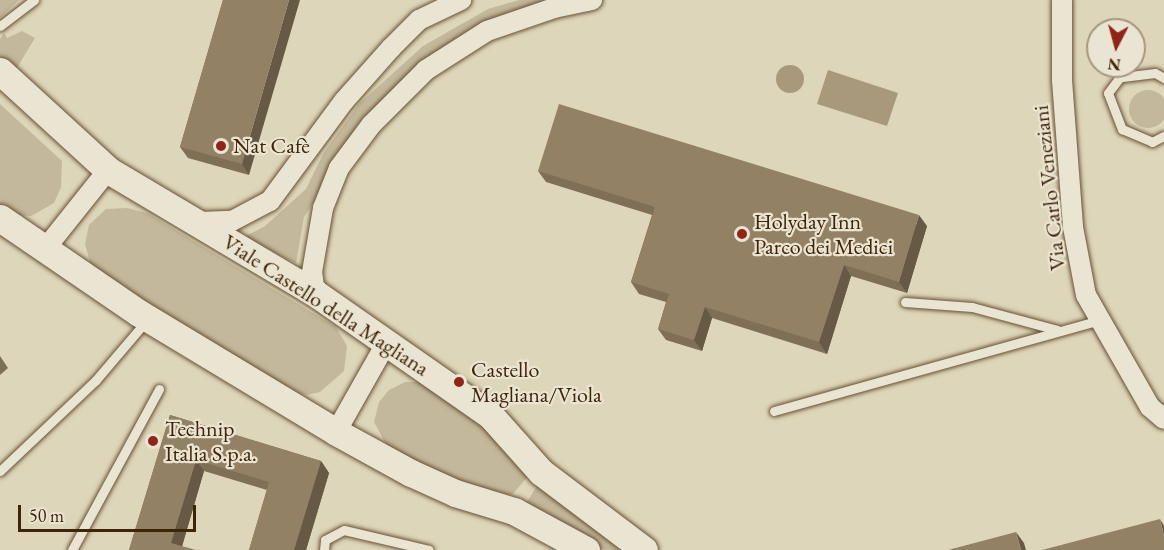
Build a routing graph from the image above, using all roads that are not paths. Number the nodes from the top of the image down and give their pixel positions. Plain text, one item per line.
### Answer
1 (34, 0) edge
2 (461, 0) edge
3 (592, 0) edge
4 (1062, 0) edge
5 (0, 26) edge
6 (0, 72) edge
7 (1164, 78) edge
8 (1164, 136) edge
9 (108, 170) junction
10 (0, 218) edge
11 (199, 222) junction
12 (45, 249) junction
13 (315, 293) junction
14 (905, 302) dead end
15 (148, 318) junction
16 (1100, 320) junction
17 (1059, 331) junction
18 (387, 342) junction
19 (159, 389) dead end
20 (774, 411) dead end
21 (1164, 419) edge
22 (336, 432) junction
23 (0, 471) edge
24 (72, 550) edge
25 (324, 550) edge
26 (429, 550) edge
27 (586, 550) edge
28 (644, 550) edge

1 - 5 lane
2 - 11 street
3 - 13 street
4 - 16 street, Via Carlo Veneziani
6 - 9 street, Viale Castello della Magliana
7 - 8 lane
9 - 11 street, Viale Castello della Magliana
9 - 12 street
10 - 12 street
11 - 13 street, Viale Castello della Magliana
12 - 15 street
13 - 18 street, Viale Castello della Magliana
14 - 17 lane
15 - 22 street
15 - 23 lane
16 - 17 lane
16 - 21 street, Via Carlo Veneziani
17 - 20 lane
18 - 22 street
18 - 28 street, Viale Castello della Magliana
19 - 24 lane
22 - 27 street
25 - 26 lane

